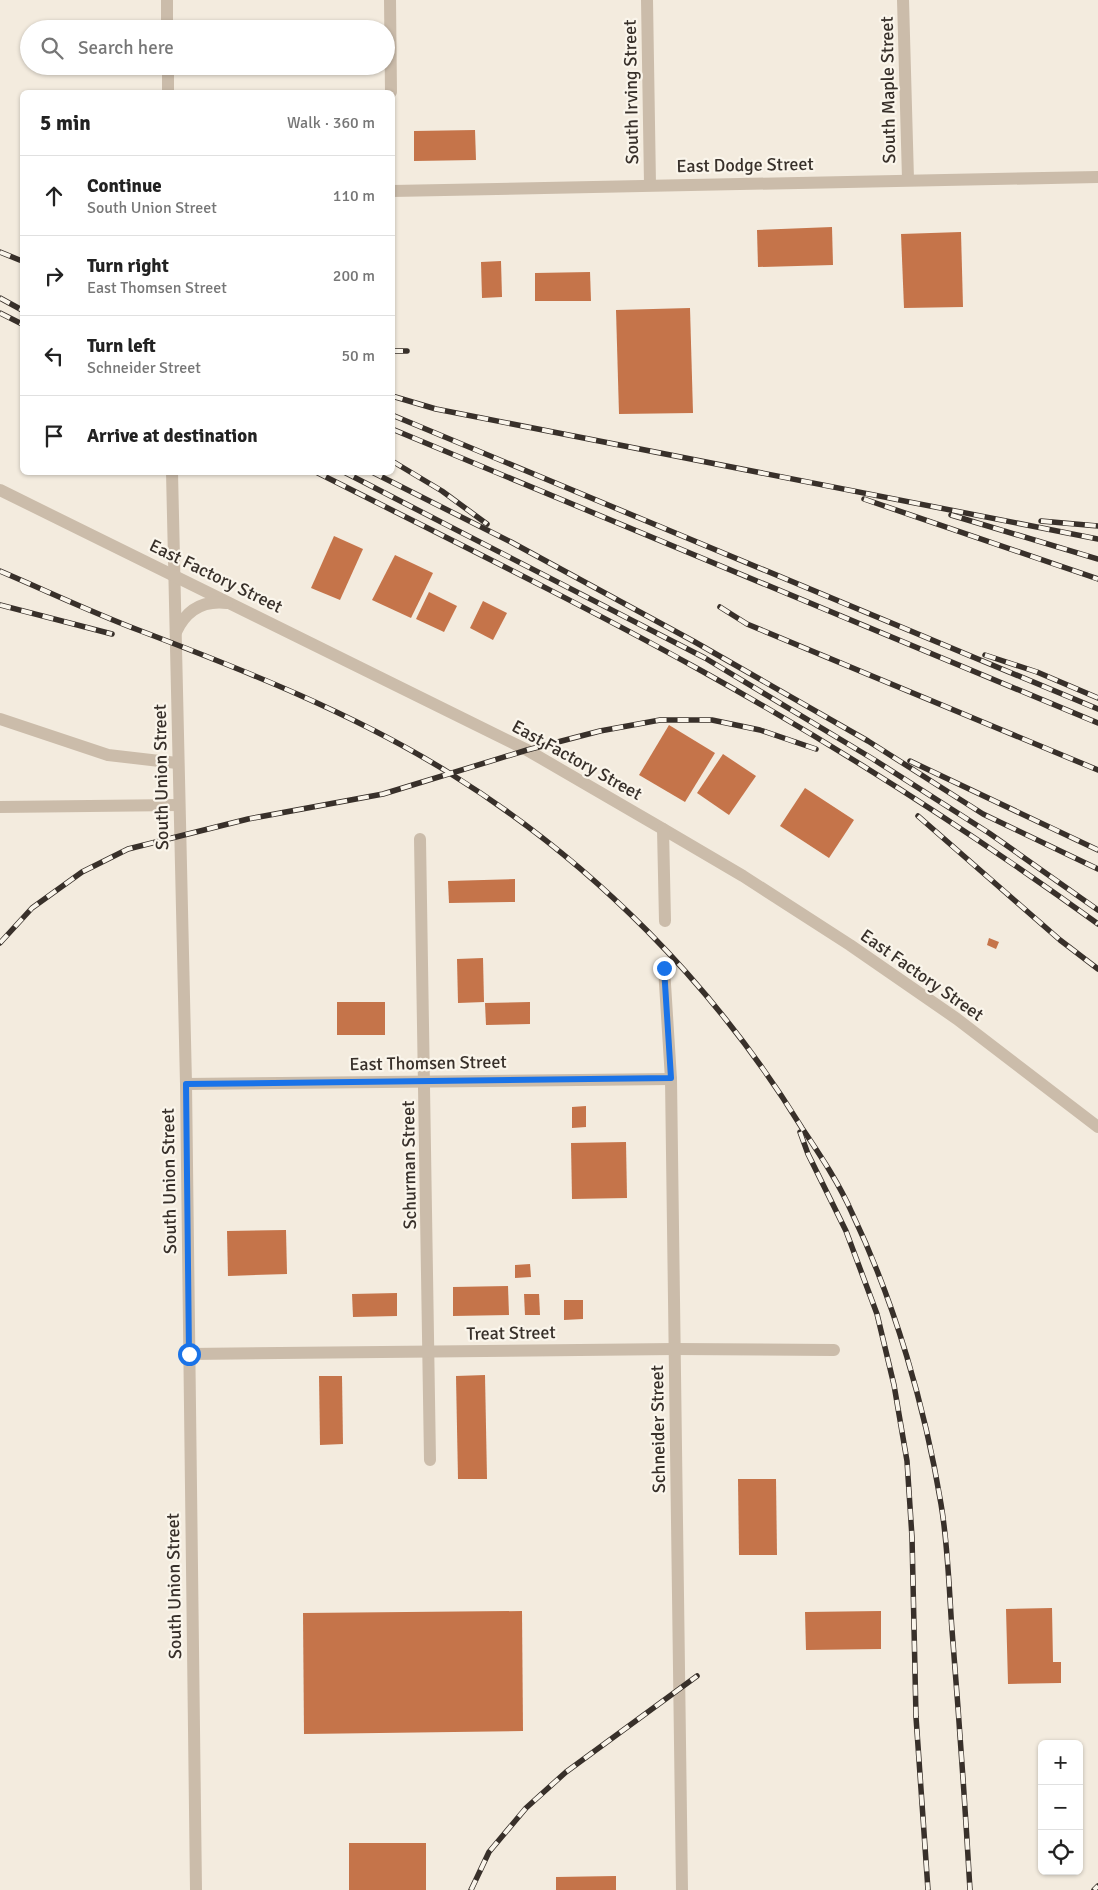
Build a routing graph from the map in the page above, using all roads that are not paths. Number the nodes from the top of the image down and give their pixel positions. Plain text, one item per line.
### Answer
1 (167, 0) edge
2 (390, 0) edge
3 (647, 0) edge
4 (904, 0) edge
5 (167, 20) edge
6 (390, 20) edge
7 (168, 75) edge
8 (391, 75) edge
9 (168, 90) edge
10 (391, 90) edge
11 (1098, 177) edge
12 (908, 180) junction
13 (650, 184) junction
14 (395, 191) edge
15 (172, 475) edge
16 (0, 490) edge
17 (174, 575) junction
18 (234, 604) junction
19 (176, 632) junction
20 (0, 719) edge
21 (178, 763) junction
22 (179, 805) junction
23 (0, 806) edge
24 (663, 829) junction
25 (420, 839) dead end
26 (665, 921) dead end
27 (664, 968) dead end
28 (671, 1078) junction
29 (425, 1081) junction
30 (186, 1084) junction
31 (1098, 1127) edge
32 (674, 1349) junction
33 (834, 1350) dead end
34 (429, 1351) junction
35 (189, 1354) junction
36 (430, 1460) dead end
37 (196, 1890) edge
38 (682, 1890) edge

1 - 5 street
2 - 6 street
3 - 13 street, South Irving Street
4 - 12 street, South Maple Street
7 - 9 street
8 - 10 street
11 - 12 street, East Dodge Street
12 - 13 street, East Dodge Street
13 - 14 street, East Dodge Street
15 - 17 street, South Union Street
16 - 17 street, East Factory Street
17 - 18 street, East Factory Street
17 - 19 street, South Union Street
18 - 19 street
18 - 24 street, East Factory Street
19 - 21 street, South Union Street
20 - 21 street
21 - 22 street, South Union Street
22 - 23 street
22 - 30 street, South Union Street
24 - 26 street
24 - 31 street, East Factory Street
25 - 29 street, Schurman Street
27 - 28 street, Schneider Street
28 - 29 street, East Thomsen Street
28 - 32 street, Schneider Street
29 - 30 street, East Thomsen Street
29 - 34 street, Schurman Street
30 - 35 street, South Union Street
32 - 33 street, Treat Street
32 - 34 street, Treat Street
32 - 38 street, Schneider Street
34 - 35 street, Treat Street
34 - 36 street, Schurman Street
35 - 37 street, South Union Street

